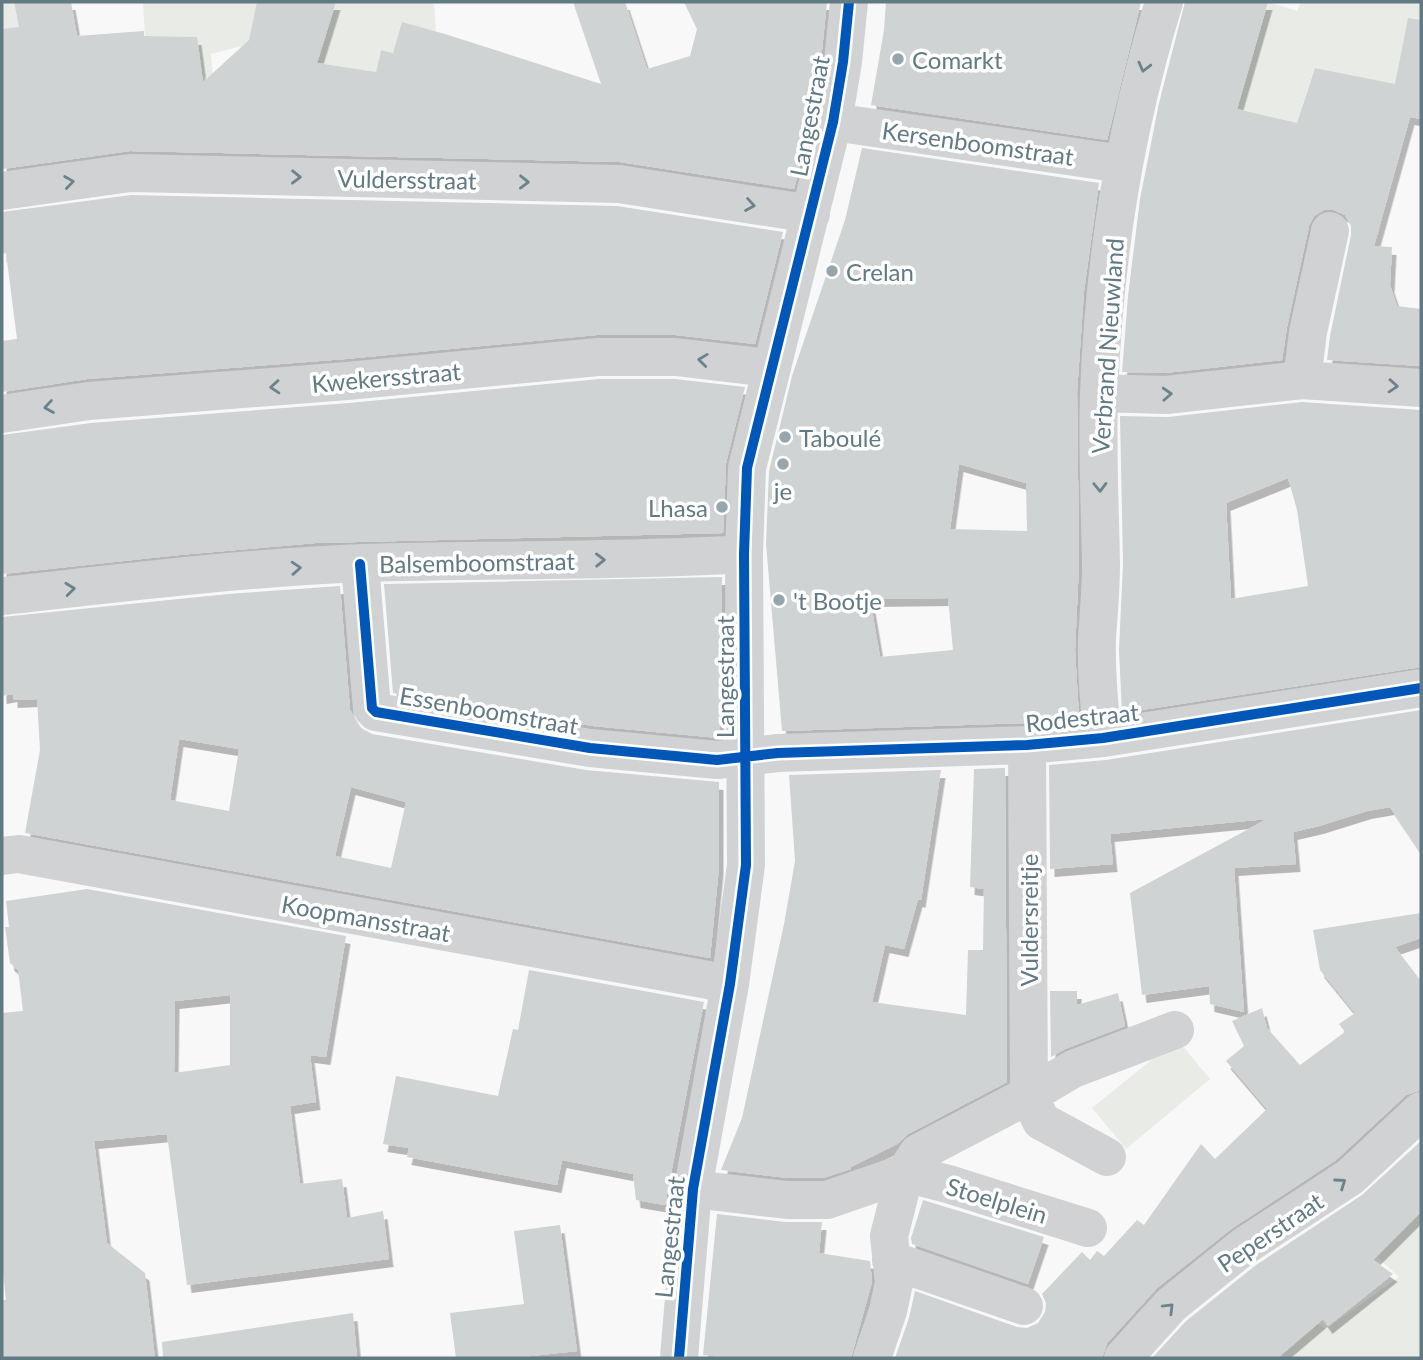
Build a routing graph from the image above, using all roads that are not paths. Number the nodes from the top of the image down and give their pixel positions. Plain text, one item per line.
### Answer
1 (849, 2) edge
2 (1164, 2) edge
3 (833, 122) junction
4 (1123, 164) junction
5 (2, 191) edge
6 (811, 214) junction
7 (1330, 231) dead end
8 (770, 368) junction
9 (1301, 380) junction
10 (1421, 388) edge
11 (1099, 393) junction
12 (2, 414) edge
13 (744, 554) junction
14 (360, 564) junction
15 (2, 596) edge
16 (1421, 688) edge
17 (1103, 738) junction
18 (1027, 745) junction
19 (745, 757) junction
20 (2, 856) edge
21 (730, 984) junction
22 (1174, 1030) dead end
23 (1029, 1095) junction
24 (1421, 1111) edge
25 (1107, 1157) dead end
26 (905, 1173) junction
27 (693, 1189) junction
28 (1088, 1228) dead end
29 (891, 1260) junction
30 (1024, 1306) dead end
31 (679, 1358) edge
32 (872, 1358) edge
33 (1124, 1358) edge

1 - 3 street, Langestraat
2 -> 4 street, Verbrand Nieuwland
3 - 4 street, Kersenboomstraat
3 - 6 street, Langestraat
4 - 11 street, Verbrand Nieuwland
5 -> 6 street, Vuldersstraat
6 - 8 street, Langestraat
7 - 9 street
8 -> 12 street, Kwekersstraat
8 - 13 street, Langestraat
9 -> 10 street
11 -> 9 street
11 -> 17 street, Verbrand Nieuwland
14 -> 13 street, Balsemboomstraat
13 - 19 street, Langestraat
15 -> 14 street, Balsemboomstraat
14 - 19 street, Essenboomstraat
16 - 17 street, Rodestraat
17 - 18 street, Rodestraat
18 - 19 street, Rodestraat
18 - 23 street, Vuldersreitje
19 - 21 street, Langestraat
20 - 21 street, Koopmansstraat
21 - 27 street, Langestraat
22 - 23 street
23 - 25 street
23 - 26 street
33 -> 24 street, Peperstraat
26 - 27 street
26 - 28 street, Stoelplein
26 - 29 street
27 - 31 street, Langestraat
29 - 30 street
29 - 32 street

